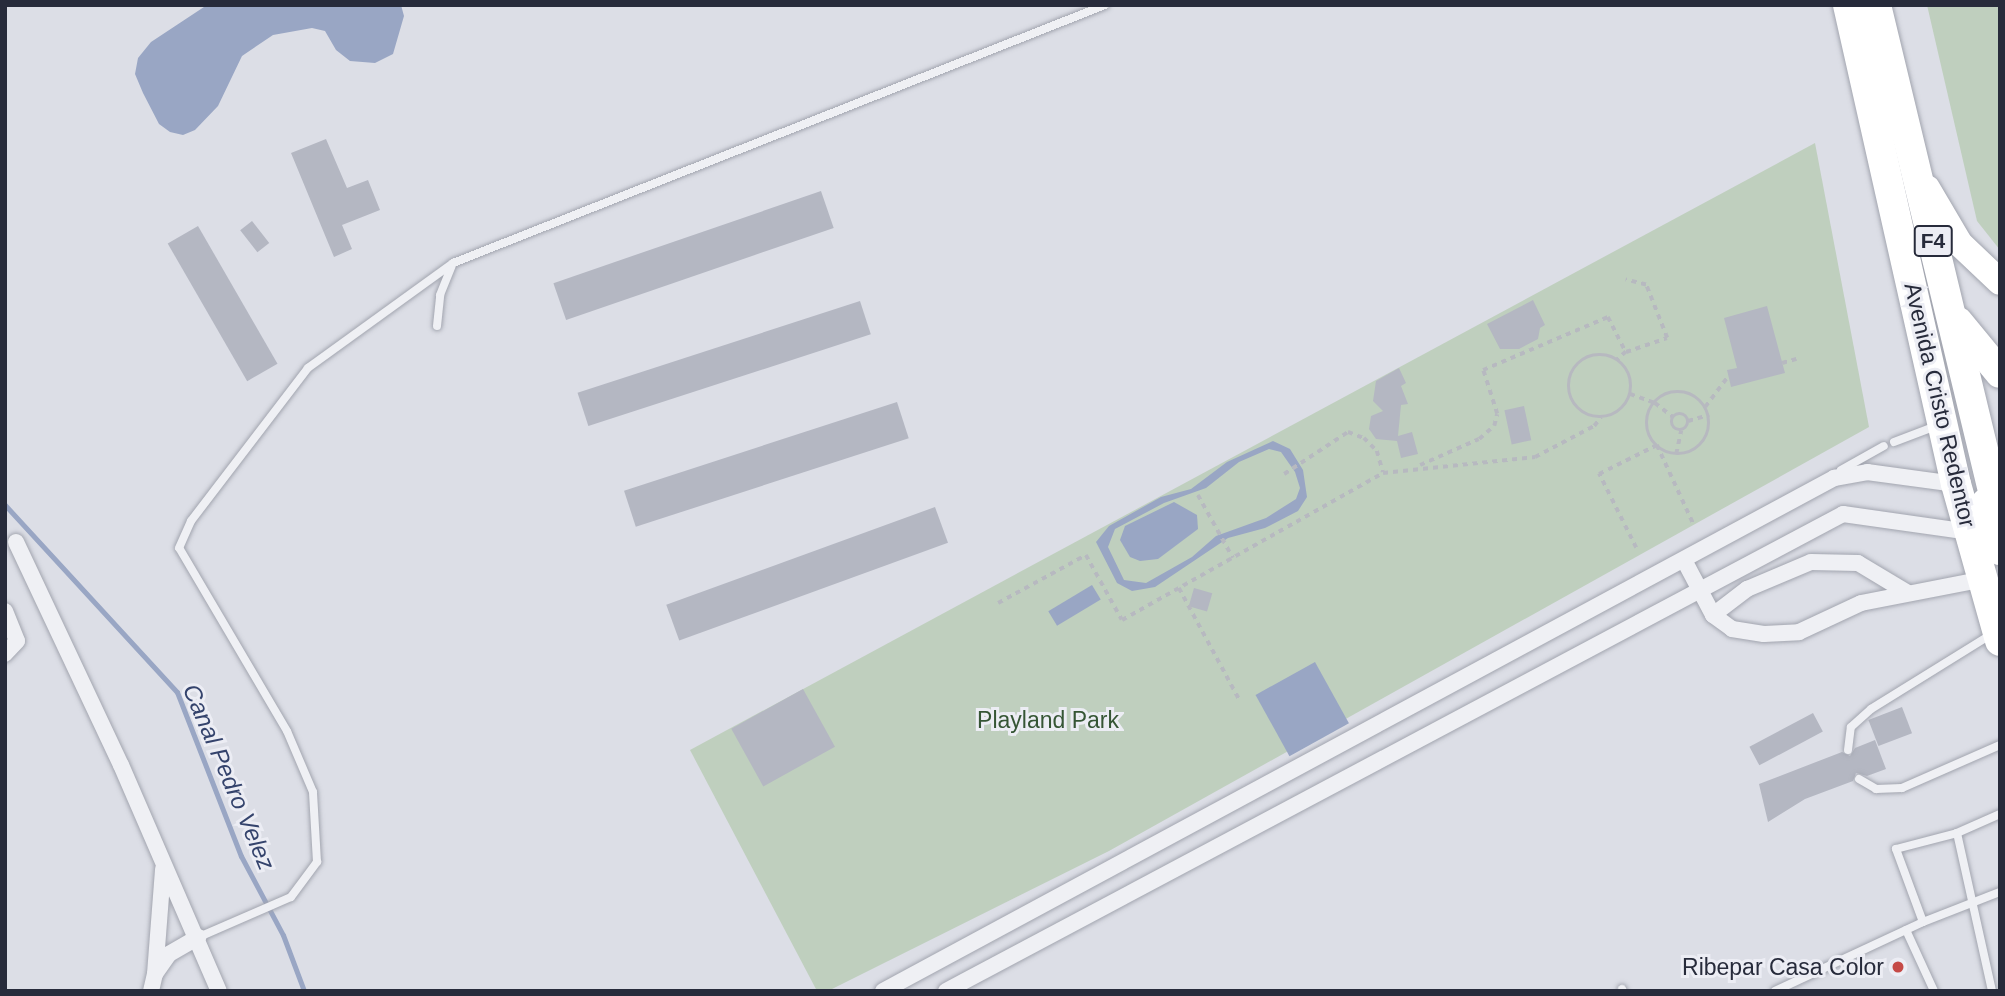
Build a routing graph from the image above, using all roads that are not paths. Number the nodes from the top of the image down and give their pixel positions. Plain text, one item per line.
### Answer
1 (1105, 5) edge
2 (1847, 5) edge
3 (1876, 5) edge
4 (1914, 164) junction
5 (453, 263) junction
6 (2000, 282) edge
7 (1947, 298) junction
8 (1915, 299) junction
9 (437, 326) dead end
10 (2000, 373) edge
11 (1942, 424) junction
12 (1894, 442) dead end
13 (1884, 446) dead end
14 (1832, 473) dead end
15 (1997, 476) edge
16 (1956, 484) junction
17 (2000, 520) edge
18 (1969, 532) junction
19 (16, 542) dead end
20 (2000, 550) edge
21 (1684, 560) junction
22 (1984, 579) junction
23 (1698, 591) junction
24 (1908, 593) junction
25 (5, 611) edge
26 (1713, 615) junction
27 (1998, 636) edge
28 (5, 654) edge
29 (2000, 745) edge
30 (1848, 750) dead end
31 (1859, 779) dead end
32 (2000, 814) edge
33 (1957, 833) junction
34 (163, 864) junction
35 (2000, 892) edge
36 (1970, 904) junction
37 (1923, 922) junction
38 (1906, 930) junction
39 (199, 937) junction
40 (155, 974) junction
41 (151, 991) edge
42 (219, 991) edge
43 (883, 991) edge
44 (946, 991) edge
45 (1775, 991) edge
46 (1934, 991) edge
47 (1992, 991) edge

1 - 5 lane
2 - 8 highway, Avenida Cristo Redentor / F4
3 - 4 highway, Avenida Cristo Redentor / F4
4 - 6 main road
4 - 7 highway, Avenida Cristo Redentor / F4
5 - 9 lane
5 - 39 lane
7 - 10 highway
7 - 15 highway, Avenida Cristo Redentor / F4
8 - 11 highway, Avenida Cristo Redentor / F4
8 - 15 highway
11 - 12 lane
11 - 16 highway, Avenida Cristo Redentor / F4
13 - 14 lane
15 - 17 highway, Avenida Cristo Redentor / F4
16 - 18 highway, Avenida Cristo Redentor / F4
16 - 20 highway
16 - 21 street
18 - 22 highway, Avenida Cristo Redentor / F4
18 - 23 street
19 - 34 street
21 - 23 street
21 - 43 street
22 - 24 street
22 - 27 highway, Avenida Cristo Redentor / F4
23 - 26 street
23 - 44 street
24 - 26 street
24 - 26 street
25 - 28 street
27 - 30 lane
29 - 31 lane
32 - 33 lane
33 - 36 lane
33 - 37 lane
34 - 39 street
34 - 40 street
35 - 36 lane
36 - 37 lane
36 - 47 lane
37 - 38 lane
38 - 45 lane
38 - 46 lane
39 - 40 street
39 - 42 street
40 - 41 street

